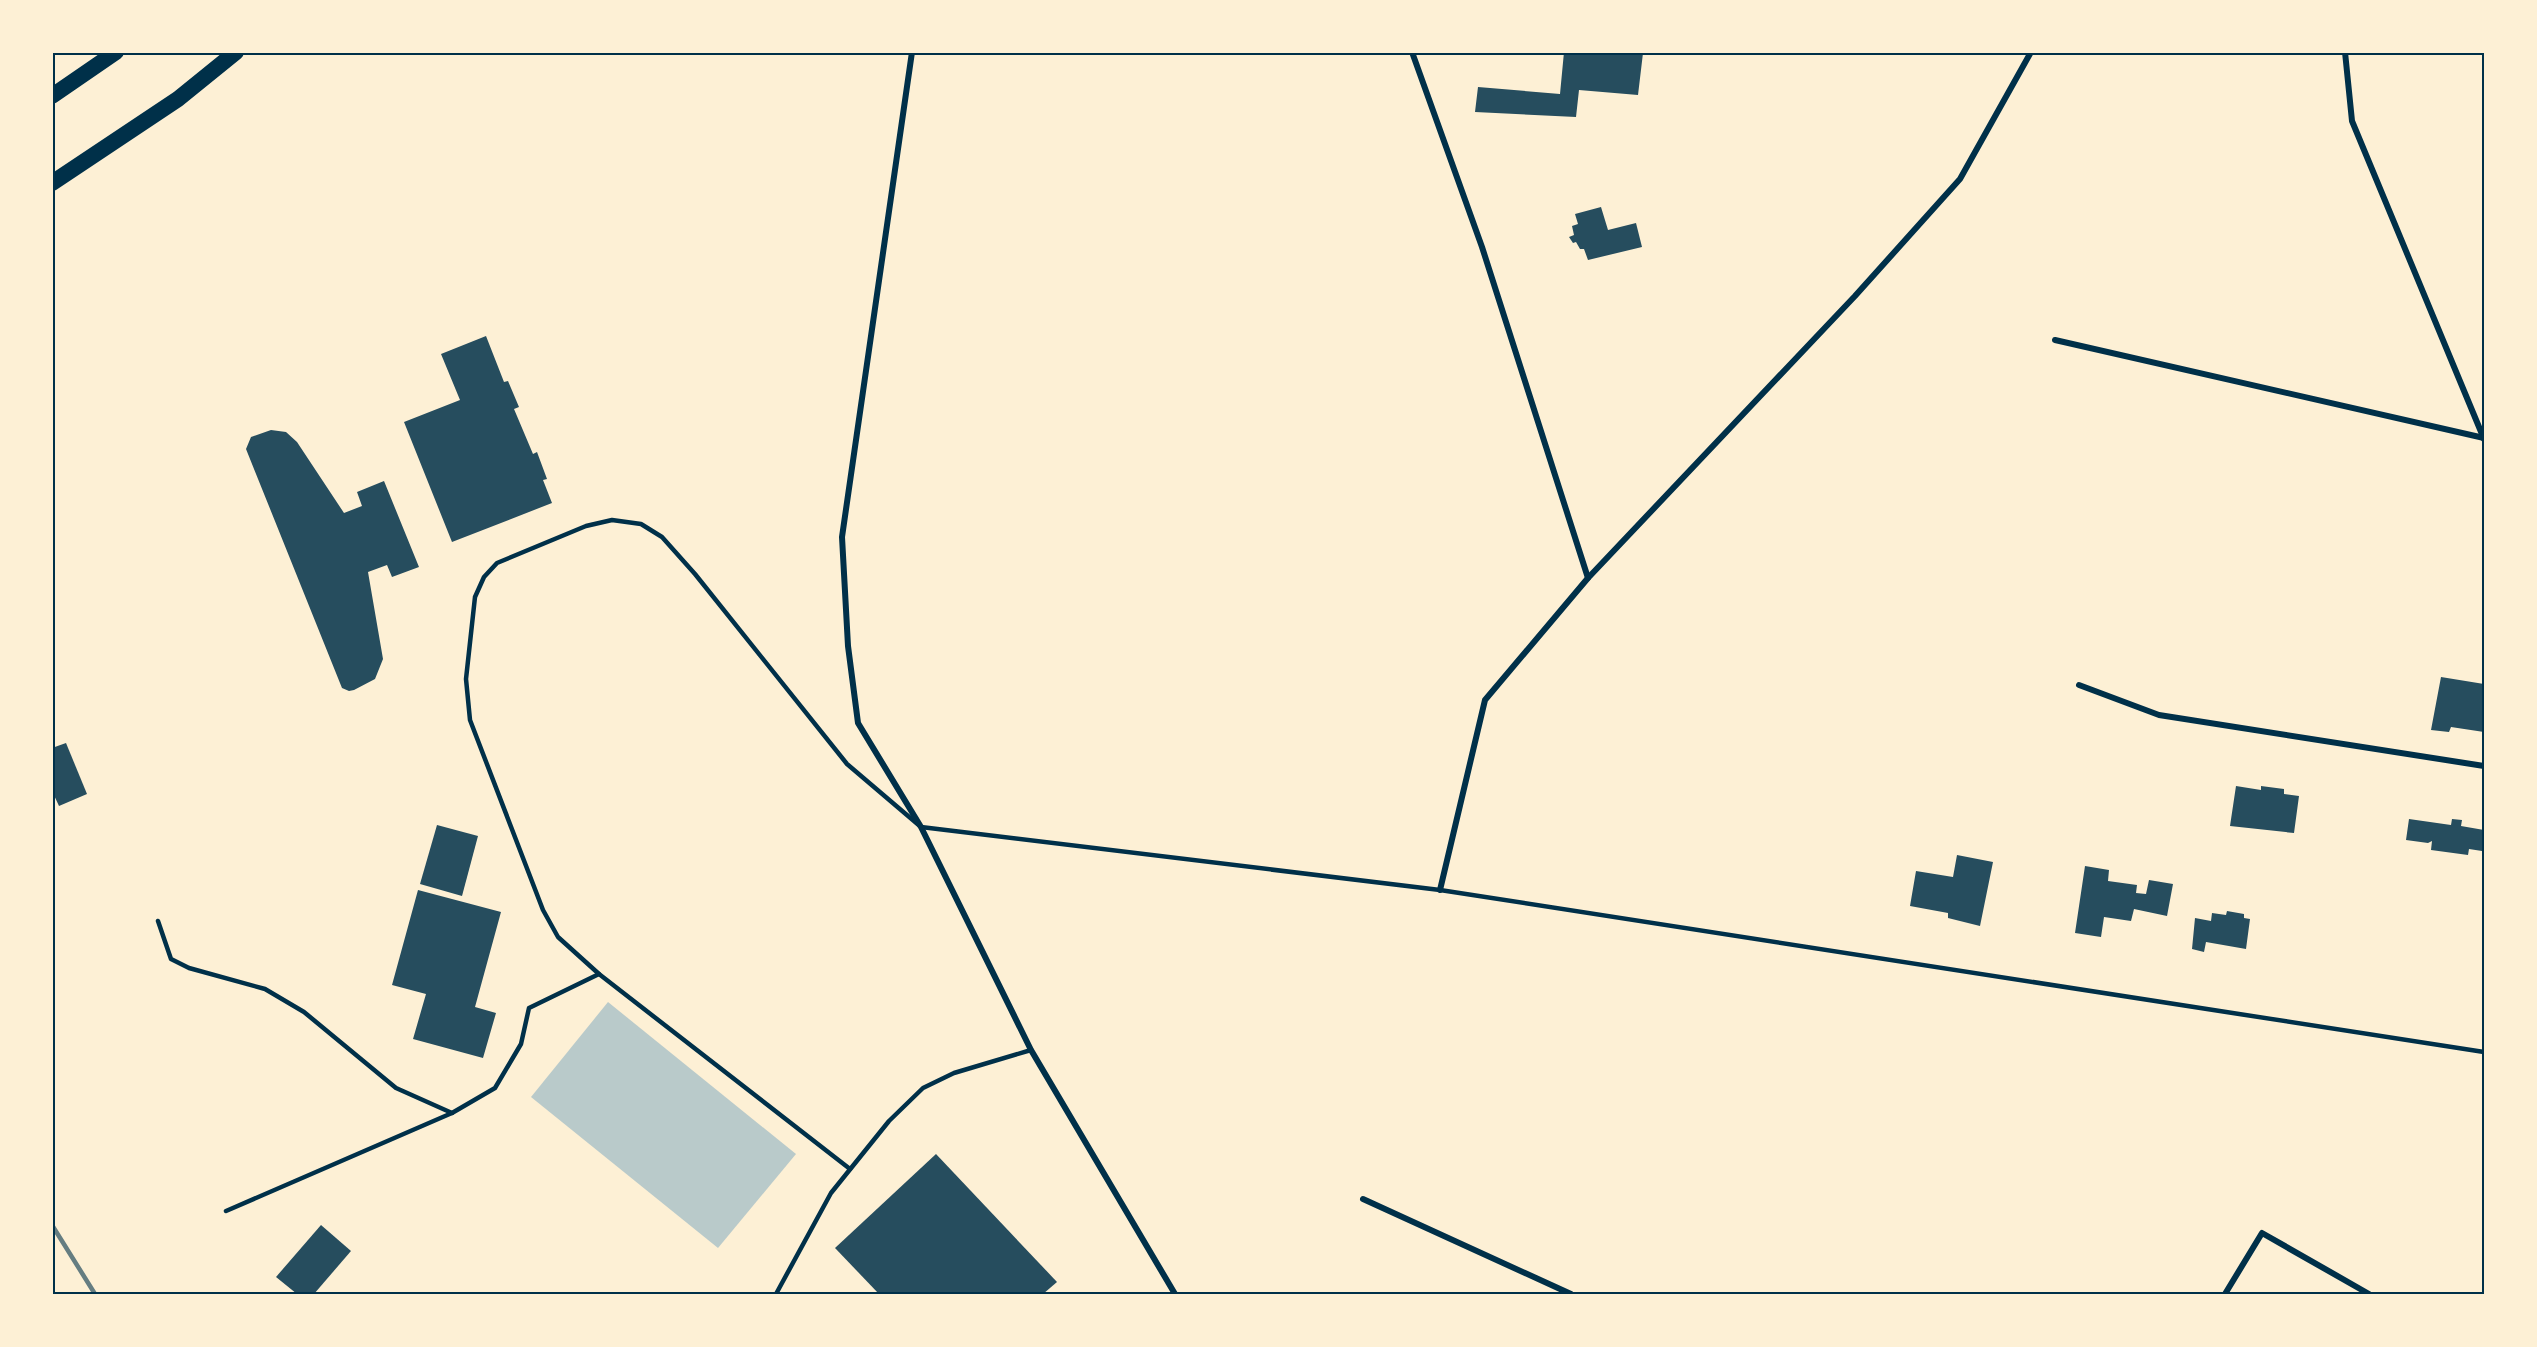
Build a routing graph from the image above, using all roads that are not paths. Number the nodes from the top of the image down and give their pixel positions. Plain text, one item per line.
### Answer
1 (116, 52) edge
2 (236, 52) edge
3 (912, 52) edge
4 (1412, 52) edge
5 (2031, 52) edge
6 (2345, 52) edge
7 (52, 96) edge
8 (52, 183) edge
9 (2055, 340) dead end
10 (2484, 439) edge
11 (1588, 578) junction
12 (2079, 685) dead end
13 (2484, 766) edge
14 (921, 827) junction
15 (1440, 890) junction
16 (158, 921) dead end
17 (599, 974) junction
18 (1032, 1050) junction
19 (2484, 1052) edge
20 (452, 1113) junction
21 (850, 1169) junction
22 (1363, 1199) dead end
23 (226, 1211) dead end
24 (776, 1294) edge
25 (1175, 1294) edge
26 (1571, 1294) edge
27 (2225, 1294) edge
28 (2369, 1294) edge

1 - 7 highway
2 - 8 highway
3 - 14 street
4 - 11 street
5 - 11 street
6 - 10 street
9 - 10 street
11 - 15 street
12 - 13 street
14 - 15 lane
14 - 17 lane
14 - 18 street
15 - 19 lane
16 - 20 lane
17 - 20 lane
17 - 21 lane
18 - 21 lane
18 - 25 street
20 - 23 lane
21 - 24 lane
22 - 26 street
27 - 28 street

